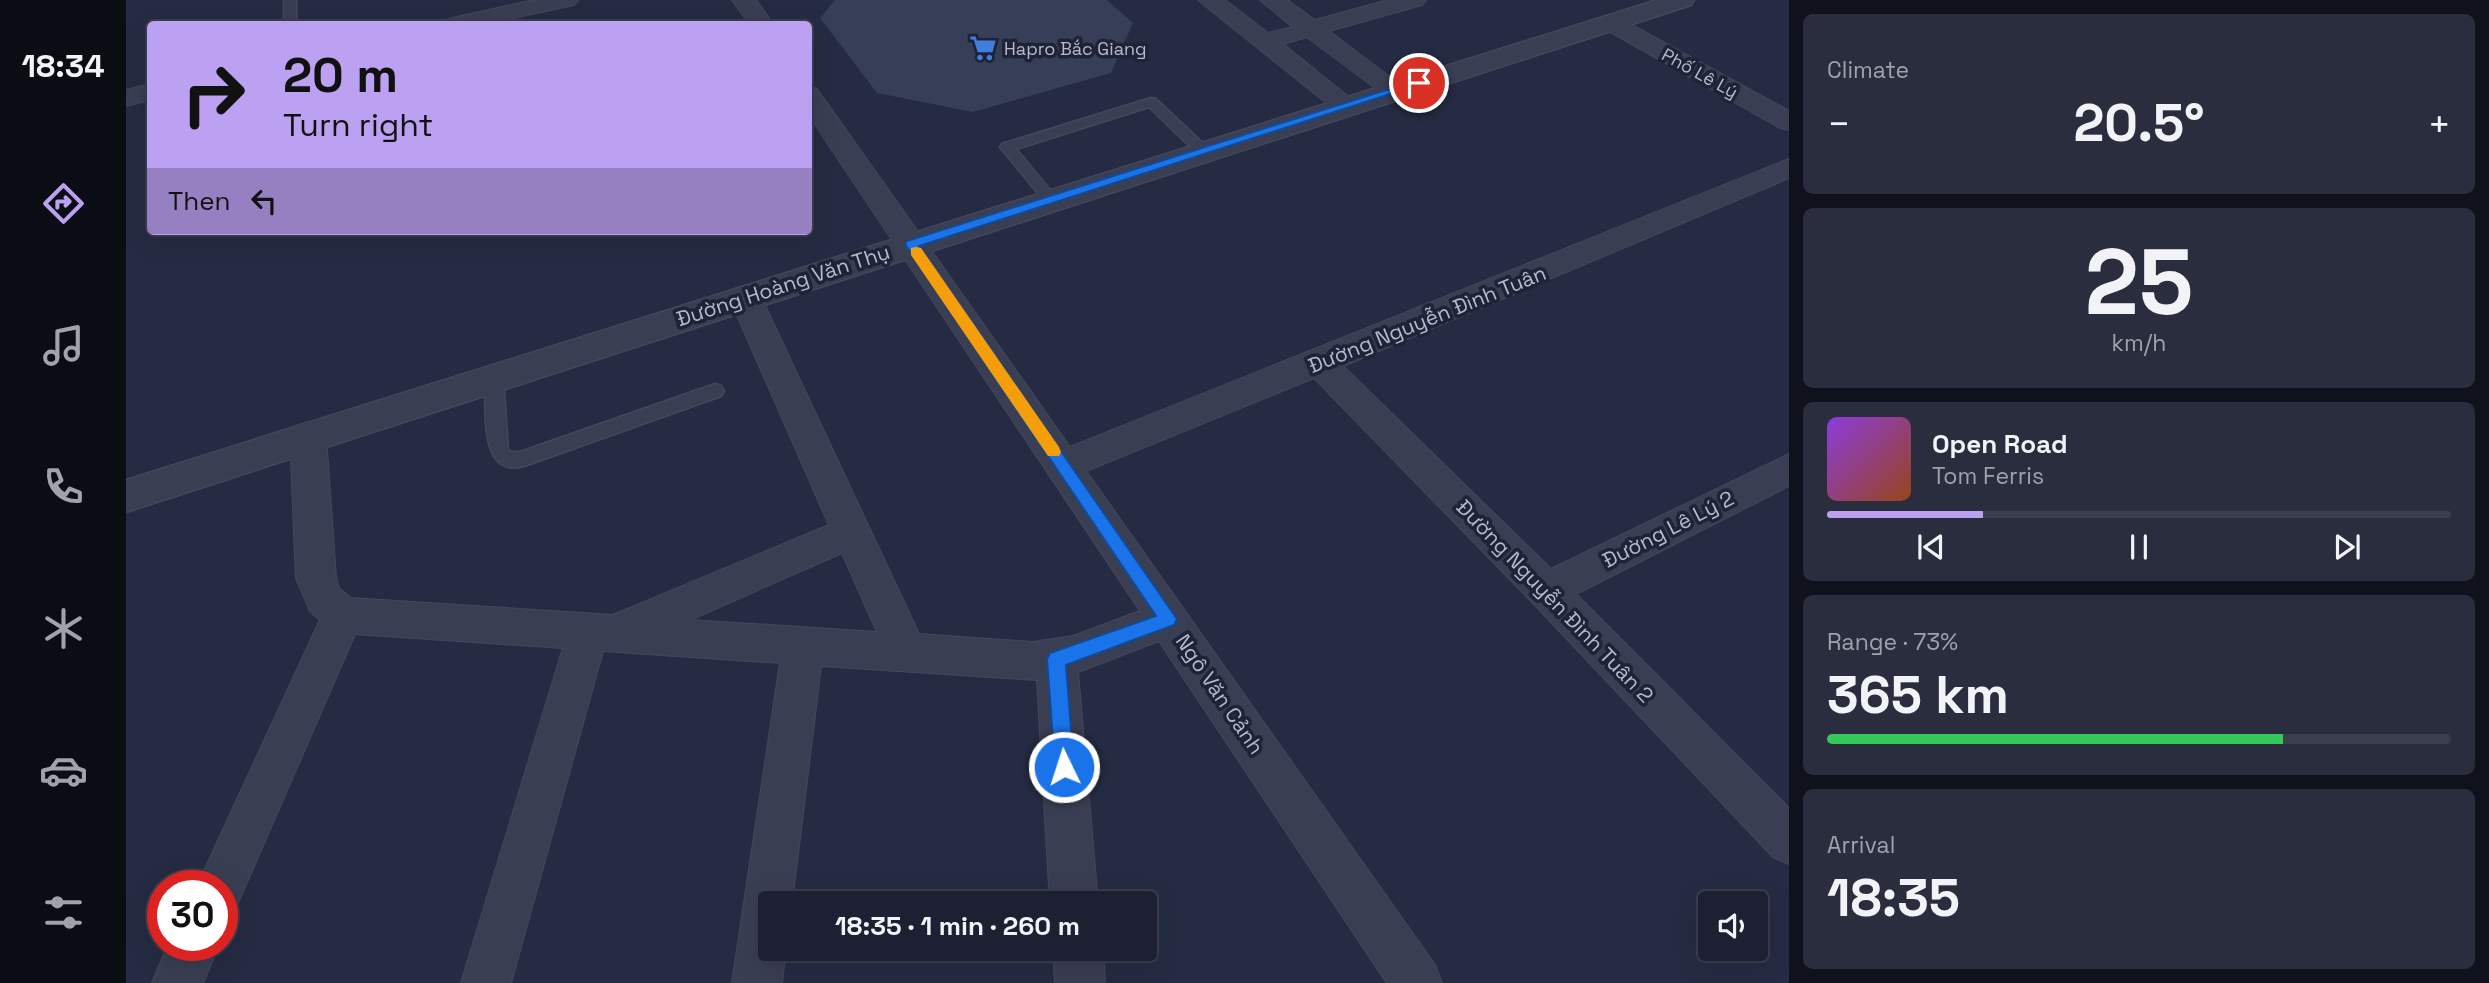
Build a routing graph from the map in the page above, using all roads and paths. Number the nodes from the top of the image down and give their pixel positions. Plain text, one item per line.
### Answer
1 (290, 0) edge
2 (566, 0) edge
3 (744, 0) edge
4 (1210, 0) edge
5 (1272, 0) edge
6 (1413, 0) edge
7 (1682, 0) edge
8 (290, 21) edge
9 (470, 21) edge
10 (759, 21) edge
11 (1611, 23) junction
12 (1311, 29) junction
13 (1264, 42) junction
14 (1395, 91) junction
15 (147, 93) edge
16 (126, 98) edge
17 (812, 100) edge
18 (1346, 106) junction
19 (1789, 122) edge
20 (1204, 152) junction
21 (1789, 168) edge
22 (1051, 200) junction
23 (911, 244) junction
24 (745, 297) junction
25 (1320, 363) junction
26 (494, 377) junction
27 (715, 391) dead end
28 (309, 436) junction
29 (1063, 465) junction
30 (1789, 468) edge
31 (126, 496) edge
32 (852, 532) junction
33 (1546, 590) junction
34 (343, 615) junction
35 (1168, 619) junction
36 (601, 633) junction
37 (803, 647) junction
38 (907, 653) junction
39 (1056, 659) junction
40 (1789, 841) edge
41 (228, 870) edge
42 (1073, 891) edge
43 (187, 961) edge
44 (1079, 961) edge
45 (177, 983) edge
46 (486, 983) edge
47 (757, 983) edge
48 (1080, 983) edge
49 (1417, 983) edge

1 - 8 lane
2 - 9 street
3 - 10 street
4 - 13 street
5 - 12 street
6 - 12 street
7 - 11 street, Đường Hoàng Văn Thụ
11 - 14 street, Đường Hoàng Văn Thụ
11 - 19 street, Phố Lê Lý
12 - 13 street
12 - 14 street
13 - 18 street
14 - 18 street, Đường Hoàng Văn Thụ
15 - 16 street
17 - 23 street, Ngô Văn Cảnh
18 - 20 street, Đường Hoàng Văn Thụ
20 - 22 street, Đường Hoàng Văn Thụ
20 - 22 lane
21 - 25 street, Đường Nguyễn Đình Tuân
22 - 23 street, Đường Hoàng Văn Thụ
23 - 24 street, Đường Hoàng Văn Thụ
23 - 29 street, Ngô Văn Cảnh
24 - 26 street, Đường Hoàng Văn Thụ
24 - 32 street
25 - 29 street, Đường Nguyễn Đình Tuân
25 - 33 street, Đường Nguyễn Đình Tuân 2
26 - 27 lane
26 - 28 street, Đường Hoàng Văn Thụ
28 - 31 street, Đường Hoàng Văn Thụ
28 - 34 street
29 - 35 street, Ngô Văn Cảnh
30 - 33 street, Đường Lê Lý 2
32 - 36 street
32 - 38 street
33 - 40 street, Đường Nguyễn Đình Tuân 2
34 - 36 street
34 - 41 street
35 - 39 street
35 - 49 street, Ngô Văn Cảnh
36 - 37 street
36 - 46 street
37 - 38 street
37 - 47 street
38 - 39 street
39 - 42 street
43 - 45 street
44 - 48 street

